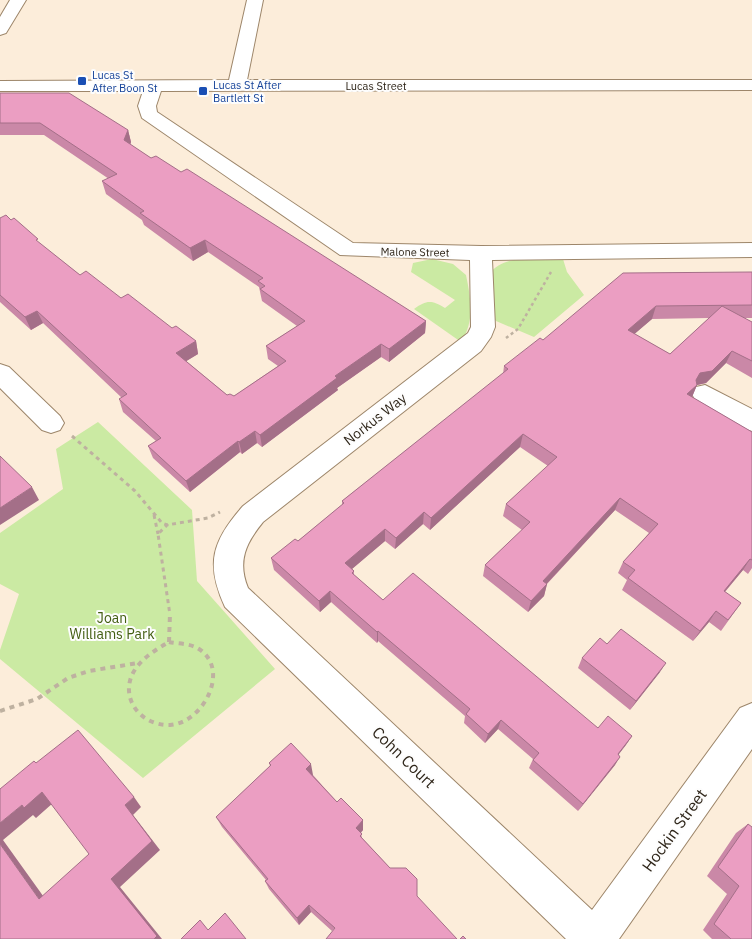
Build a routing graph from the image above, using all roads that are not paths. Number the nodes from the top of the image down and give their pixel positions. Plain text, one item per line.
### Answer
1 (18, 0) edge
2 (255, 0) edge
3 (0, 30) edge
4 (752, 85) edge
5 (0, 86) edge
6 (237, 86) junction
7 (153, 87) junction
8 (752, 250) edge
9 (481, 253) junction
10 (0, 373) edge
11 (705, 394) dead end
12 (752, 421) edge
13 (51, 423) road end
14 (226, 568) joint
15 (752, 720) edge
16 (594, 939) edge

1 - 3 street
2 - 6 street
4 - 6 street, Lucas Street
5 - 7 street, Lucas Street
6 - 7 street, Lucas Street
7 - 9 street, Malone Street
8 - 9 street, Malone Street
9 - 14 street, Norkus Way
10 - 13 street
11 - 12 street
14 - 16 street, Cohn Court
15 - 16 street, Hockin Street

